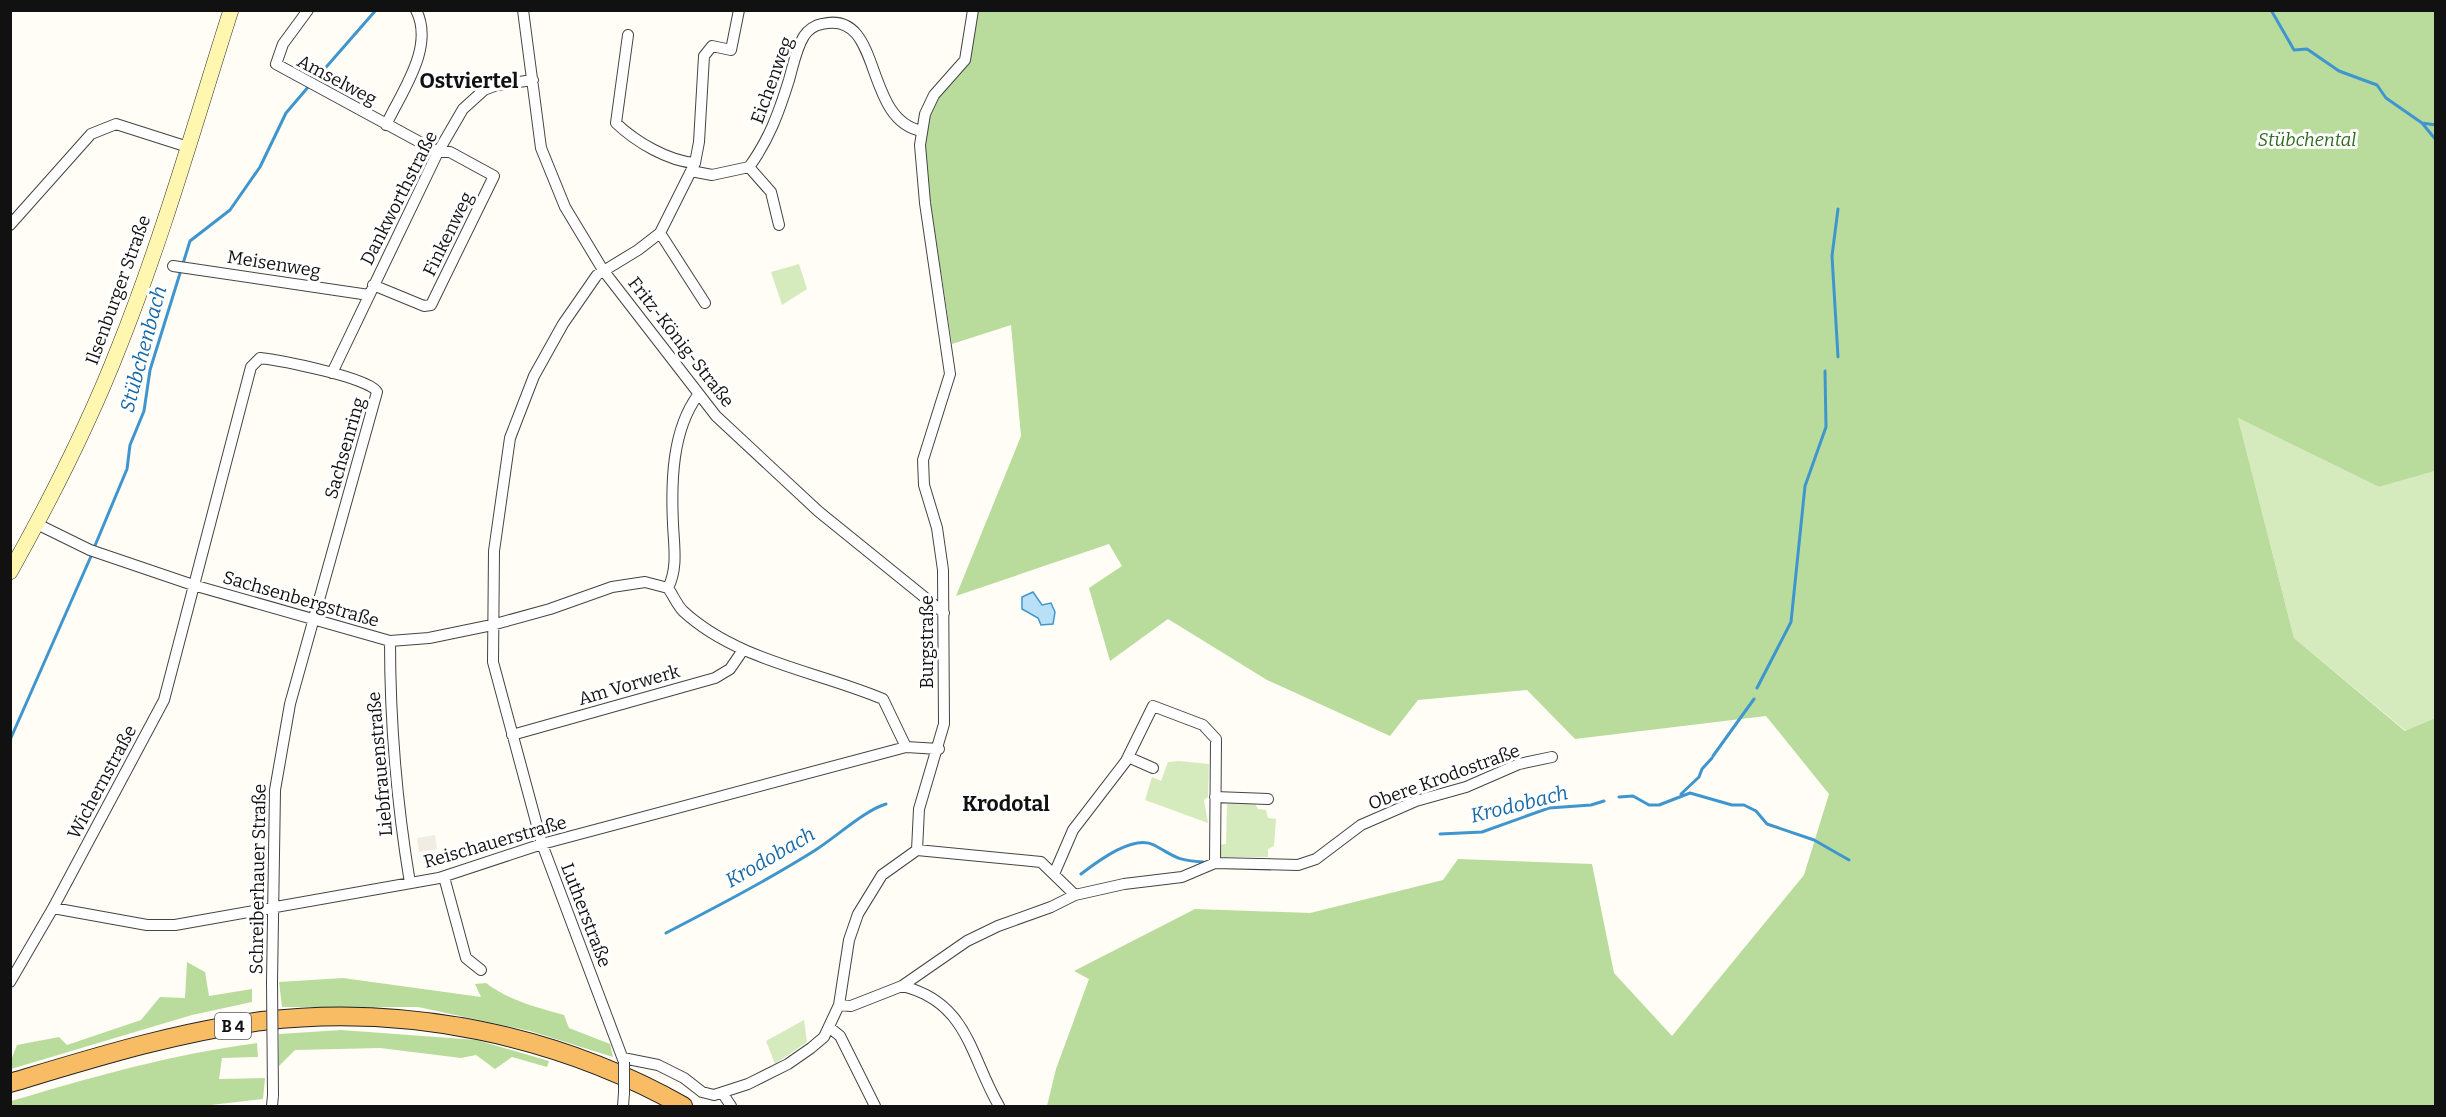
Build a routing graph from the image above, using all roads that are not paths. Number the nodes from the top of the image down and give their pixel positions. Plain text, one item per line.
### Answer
1 (231, 10) edge
2 (308, 10) edge
3 (416, 10) edge
4 (523, 10) edge
5 (739, 10) edge
6 (974, 10) edge
7 (628, 35) dead end
8 (533, 80) junction
9 (386, 125) junction
10 (922, 131) junction
11 (188, 147) junction
12 (438, 152) junction
13 (693, 167) junction
14 (749, 167) junction
15 (10, 225) edge
16 (779, 225) dead end
17 (660, 233) junction
18 (179, 267) dead end
19 (603, 270) junction
20 (371, 290) junction
21 (705, 303) dead end
22 (332, 373) junction
23 (698, 395) junction
24 (37, 524) junction
25 (10, 572) edge
26 (193, 585) junction
27 (668, 588) junction
28 (944, 613) junction
29 (312, 620) junction
30 (492, 626) junction
31 (390, 641) junction
32 (743, 651) junction
33 (512, 735) junction
34 (906, 747) junction
35 (939, 749) junction
36 (1128, 757) junction
37 (1552, 757) dead end
38 (1153, 768) dead end
39 (1215, 797) junction
40 (1268, 799) dead end
41 (542, 844) junction
42 (917, 850) junction
43 (1215, 863) junction
44 (1054, 874) junction
45 (444, 877) junction
46 (410, 883) junction
47 (1075, 895) junction
48 (273, 907) junction
49 (53, 908) junction
50 (481, 970) dead end
51 (10, 982) edge
52 (902, 986) junction
53 (839, 1005) junction
54 (830, 1028) junction
55 (623, 1060) junction
56 (10, 1083) edge
57 (723, 1094) junction
58 (272, 1101) edge
59 (623, 1107) edge
60 (683, 1107) edge
61 (731, 1107) edge
62 (875, 1107) edge
63 (999, 1107) edge

1 - 11 main road, Ilsenburger Straße
2 - 9 street, Amselweg
3 - 9 street
4 - 8 street, Fritz-König-Straße
5 - 13 street
6 - 10 street, Burgstraße
7 - 13 street
8 - 12 street, Dankworthstraße
8 - 19 street, Fritz-König-Straße
9 - 12 street, Amselweg
10 - 14 street, Eichenweg
10 - 28 street, Burgstraße
11 - 15 street
11 - 24 main road, Ilsenburger Straße
12 - 20 street, Dankworthstraße
12 - 20 street, Finkenweg
13 - 14 street
13 - 17 street
14 - 16 street
17 - 19 street
17 - 21 street
18 - 20 street, Meisenweg
19 - 23 street, Fritz-König-Straße
19 - 30 street, Lutherstraße
20 - 22 street, Dankworthstraße
22 - 26 street, Sachsenring
22 - 29 street, Sachsenring
23 - 27 street
23 - 28 street, Fritz-König-Straße
24 - 25 main road, Ilsenburger Straße
24 - 26 street, Sachsenbergstraße
26 - 29 street, Sachsenbergstraße
26 - 49 street, Wichernstraße
27 - 30 street, Sachsenbergstraße
27 - 32 street
28 - 35 street, Burgstraße
29 - 31 street, Sachsenbergstraße
29 - 48 street, Schreiberhauer Straße
30 - 31 street, Sachsenbergstraße
30 - 33 street, Lutherstraße
31 - 46 street, Liebfrauenstraße
32 - 33 street, Am Vorwerk
32 - 34 street
33 - 41 street, Lutherstraße
34 - 35 street, Reischauerstraße
34 - 41 street, Reischauerstraße
35 - 42 street, Burgstraße
36 - 38 street
36 - 39 street
36 - 44 street
37 - 43 street, Obere Krodostraße
39 - 40 street
39 - 43 street
41 - 45 street, Reischauerstraße
41 - 55 street, Lutherstraße
42 - 44 street
42 - 53 street
43 - 47 street, Obere Krodostraße
44 - 47 street
45 - 46 street, Reischauerstraße
45 - 50 street
46 - 48 street, Reischauerstraße
47 - 52 street, Obere Krodostraße
48 - 49 street, Reischauerstraße
48 - 58 street, Schreiberhauer Straße, bridge
49 - 51 street, Wichernstraße
52 - 53 street, Obere Krodostraße
52 - 63 street
53 - 54 street
54 - 57 street
54 - 62 street
55 - 57 street
55 - 59 street, Lutherstraße, bridge
56 - 60 highway, B 4
57 - 61 street

